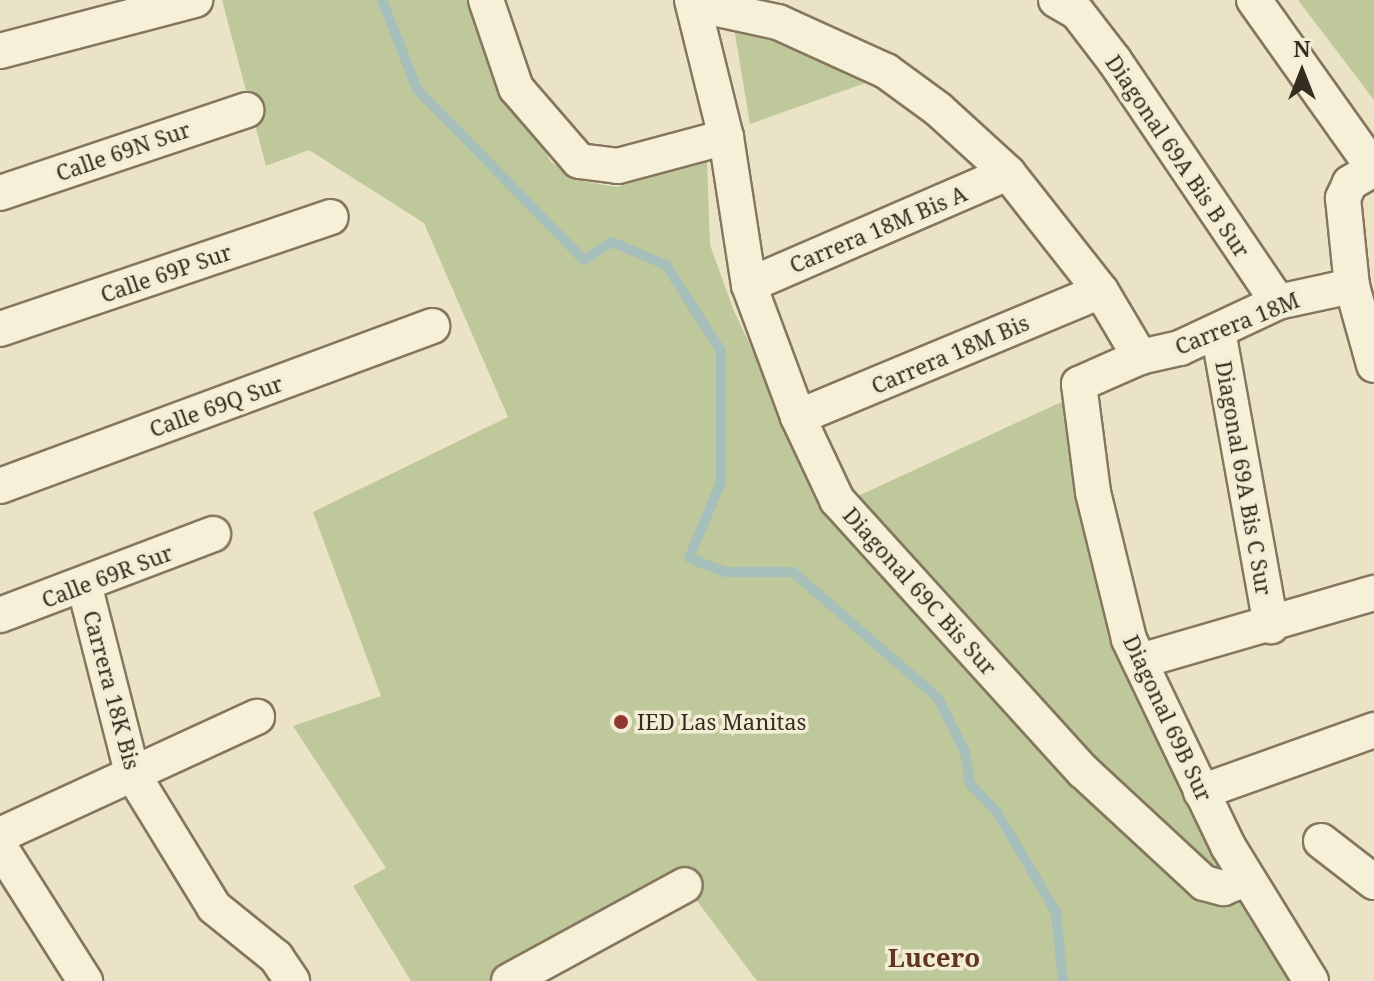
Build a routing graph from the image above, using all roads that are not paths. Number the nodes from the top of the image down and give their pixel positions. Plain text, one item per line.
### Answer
1 (195, 0) edge
2 (486, 0) edge
3 (1254, 0) edge
4 (693, 2) edge
5 (1066, 6) edge
6 (0, 51) edge
7 (246, 110) dead end
8 (726, 137) junction
9 (1374, 169) edge
10 (1008, 173) junction
11 (0, 193) edge
12 (331, 217) dead end
13 (749, 285) junction
14 (1352, 286) junction
15 (1101, 291) junction
16 (1278, 302) junction
17 (432, 326) dead end
18 (0, 329) edge
19 (1218, 331) junction
20 (1140, 357) junction
21 (1374, 361) edge
22 (1079, 384) joint
23 (798, 417) junction
24 (0, 486) edge
25 (213, 534) dead end
26 (84, 584) junction
27 (1374, 593) edge
28 (0, 615) edge
29 (1271, 626) junction
30 (1140, 661) junction
31 (257, 717) dead end
32 (1374, 730) edge
33 (132, 773) junction
34 (1201, 792) junction
35 (0, 835) edge
36 (1321, 841) dead end
37 (0, 847) edge
38 (1247, 879) junction
39 (1374, 882) edge
40 (685, 885) dead end
41 (85, 981) edge
42 (292, 981) edge
43 (509, 981) edge
44 (1311, 981) edge

1 - 6 street
2 - 8 street
3 - 9 street
4 - 8 street, Diagonal 69C Bis Sur
4 - 10 street
5 - 16 street, Diagonal 69A Bis B Sur
7 - 11 street, Calle 69N Sur
8 - 13 street, Diagonal 69C Bis Sur
9 - 14 street
10 - 13 street, Carrera 18M Bis A
10 - 15 street
12 - 18 street, Calle 69P Sur
13 - 23 street, Diagonal 69C Bis Sur
14 - 16 street, Carrera 18M
14 - 21 street
15 - 20 street
15 - 23 street, Carrera 18M Bis
16 - 19 street, Carrera 18M
17 - 24 street, Calle 69Q Sur
19 - 20 street, Carrera 18M
19 - 29 street, Diagonal 69A Bis C Sur
20 - 22 street, Carrera 18M
22 - 30 street, Diagonal 69B Sur
23 - 38 street, Diagonal 69C Bis Sur
25 - 26 street, Calle 69R Sur
26 - 28 street, Calle 69R Sur
26 - 33 street, Carrera 18K Bis
27 - 29 street
29 - 30 street
30 - 34 street, Diagonal 69B Sur
31 - 33 street
32 - 34 street
33 - 35 street
33 - 42 street, Carrera 18K Bis
34 - 38 street, Diagonal 69B Sur
36 - 39 street
37 - 41 street
38 - 44 street, Diagonal 69B Sur
40 - 43 street

